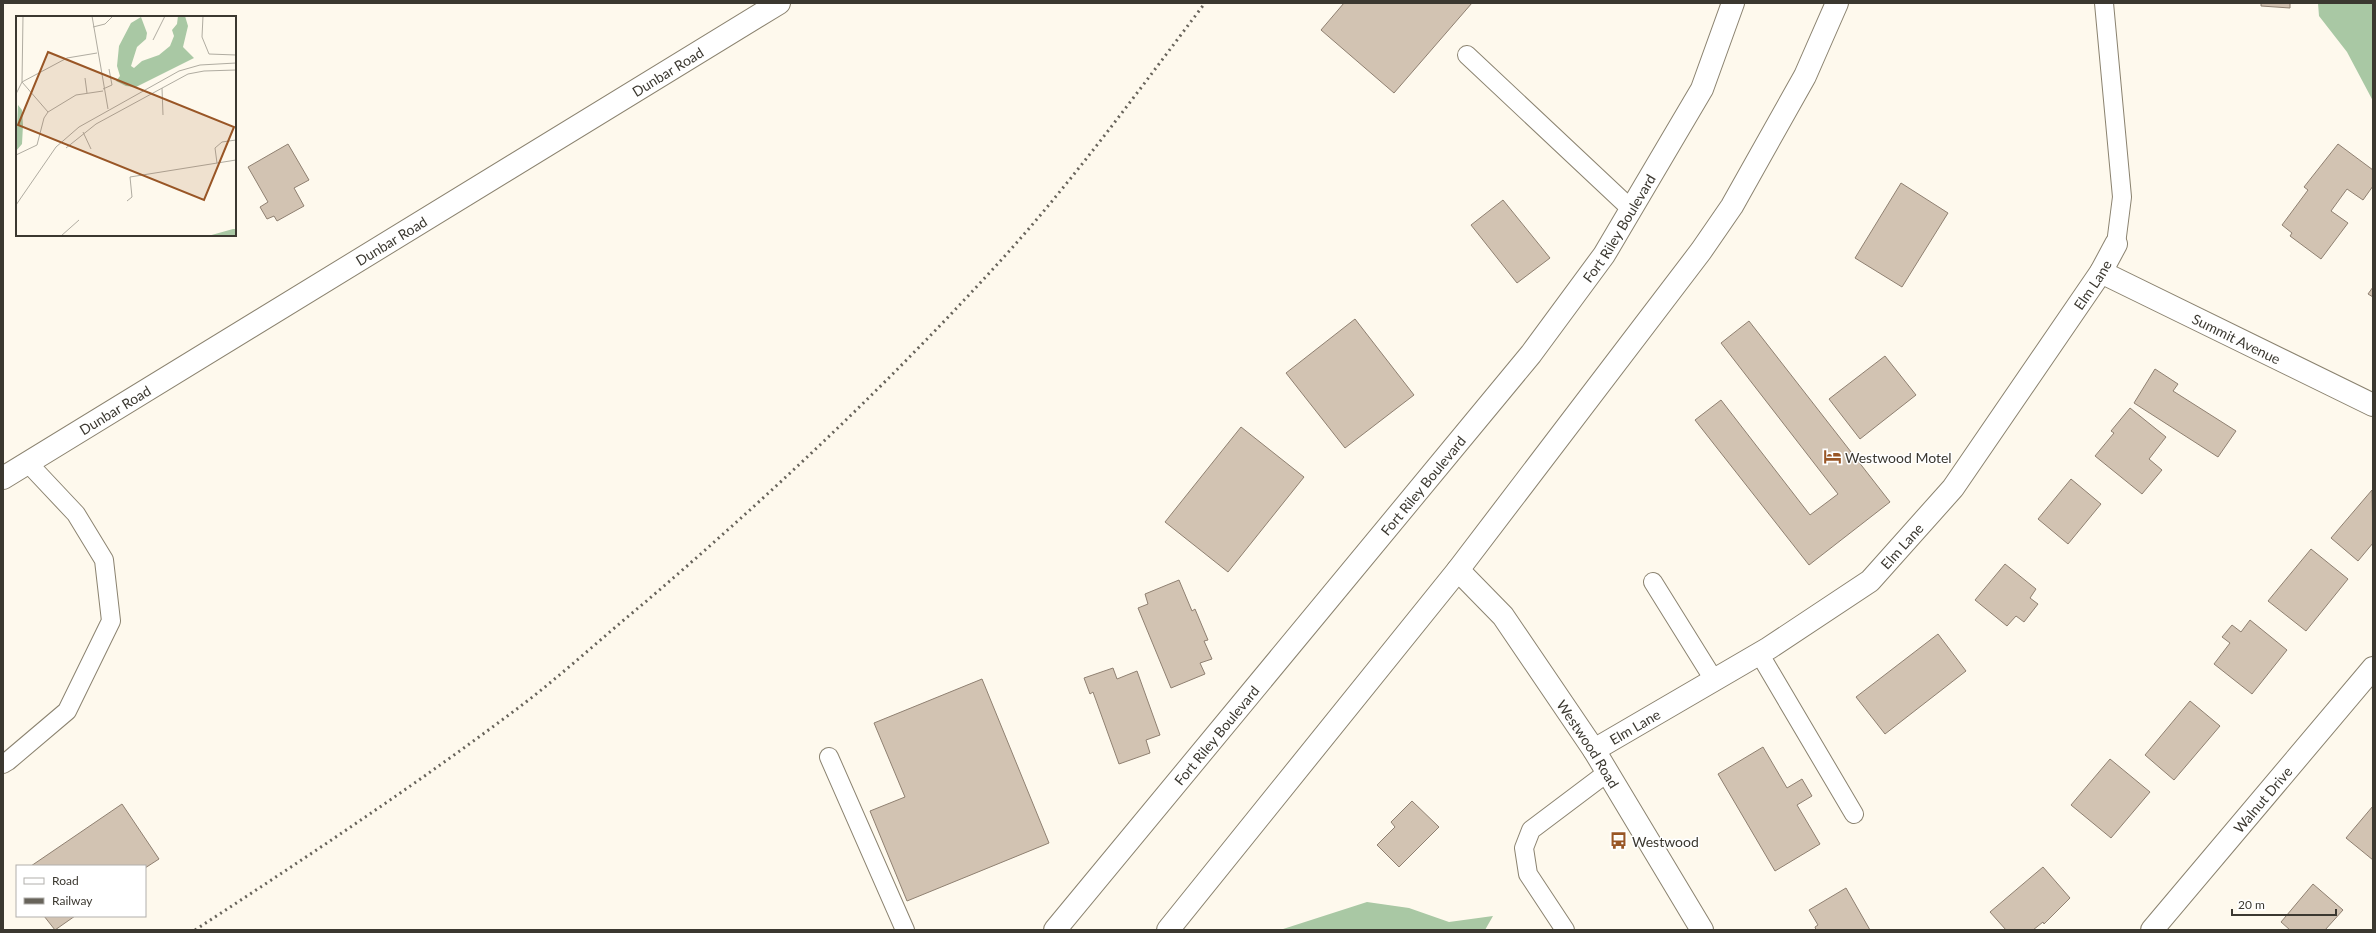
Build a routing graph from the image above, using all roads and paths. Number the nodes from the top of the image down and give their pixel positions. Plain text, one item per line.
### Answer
1 (779, 3) edge
2 (1733, 3) edge
3 (1837, 3) edge
4 (2104, 3) edge
5 (1467, 55) dead end
6 (1631, 208) junction
7 (2116, 244) joint
8 (2101, 272) junction
9 (2373, 405) edge
10 (28, 463) junction
11 (3, 478) edge
12 (1458, 570) junction
13 (1653, 582) dead end
14 (1759, 653) junction
15 (2373, 668) edge
16 (1714, 680) junction
17 (1594, 750) junction
18 (829, 757) dead end
19 (3, 764) edge
20 (1608, 772) junction
21 (1854, 814) dead end
22 (905, 930) edge
23 (1055, 930) edge
24 (1168, 930) edge
25 (1565, 930) edge
26 (1702, 930) edge
27 (2152, 930) edge

1 - 10 main road, Dunbar Road
2 - 6 main road, Fort Riley Boulevard
3 - 12 main road
4 - 7 lane
5 - 6 lane
6 - 23 main road, Fort Riley Boulevard
7 - 8 main road, Elm Lane
8 - 9 main road, Summit Avenue
8 - 14 main road, Elm Lane
10 - 11 main road, Dunbar Road
10 - 19 lane
12 - 17 main road, Westwood Road
12 - 24 main road
13 - 16 lane
14 - 16 main road, Elm Lane
14 - 21 lane
15 - 27 main road, Walnut Drive
16 - 17 main road, Elm Lane
17 - 20 main road, Westwood Road
18 - 22 lane
20 - 25 lane
20 - 26 main road, Westwood Road

